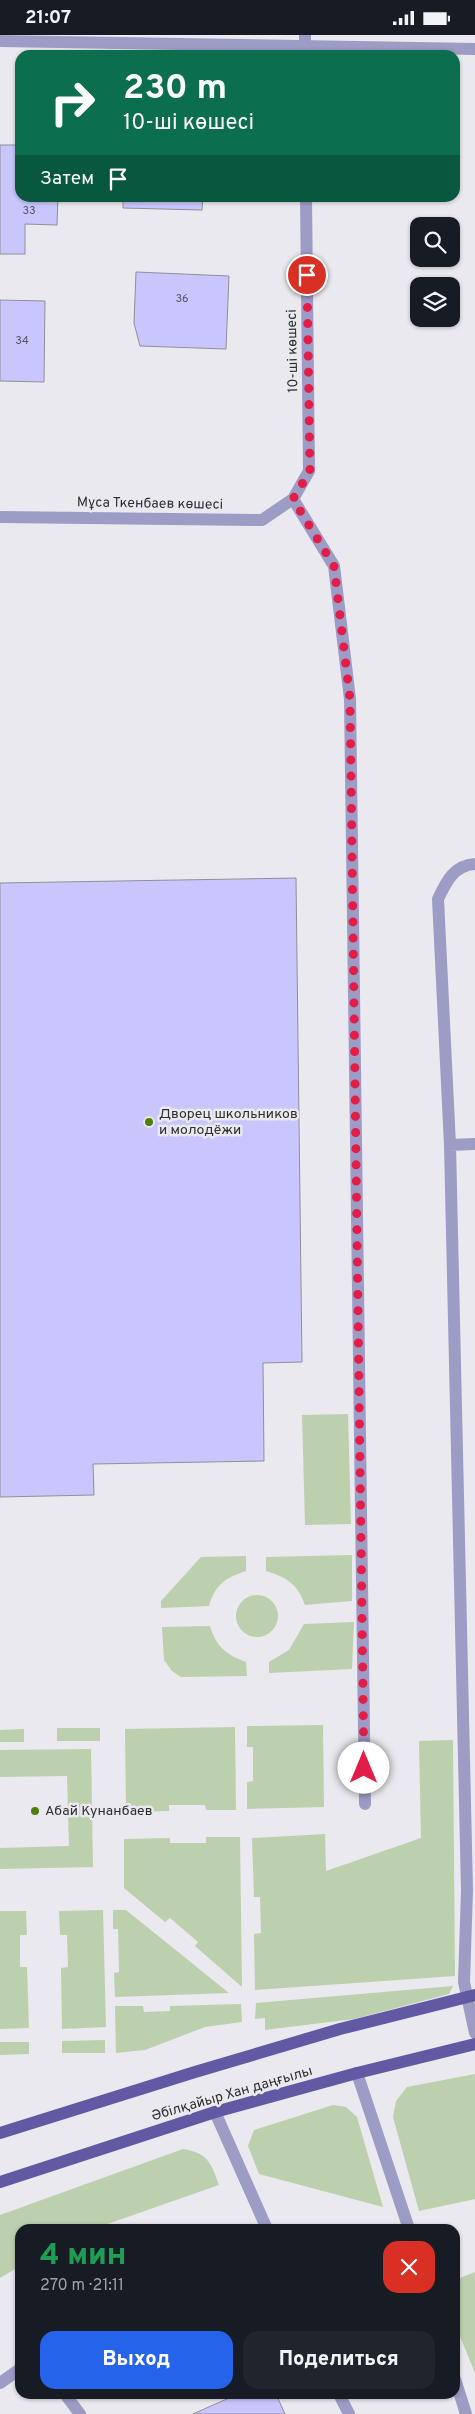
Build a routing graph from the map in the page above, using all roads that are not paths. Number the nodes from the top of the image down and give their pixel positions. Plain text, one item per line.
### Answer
1 (0, 41) edge
2 (305, 45) edge
3 (475, 49) edge
4 (306, 202) edge
5 (293, 499) junction
6 (0, 517) edge
7 (475, 864) edge
8 (475, 1144) edge
9 (450, 1145) junction
10 (365, 1805) dead end
11 (471, 1996) edge
12 (475, 2033) edge
13 (475, 2044) edge
14 (357, 2073) junction
15 (214, 2113) junction
16 (0, 2133) edge
17 (0, 2183) edge
18 (265, 2224) edge
19 (406, 2224) edge
20 (15, 2372) edge
21 (0, 2383) edge
22 (460, 2395) edge
23 (69, 2399) edge
24 (342, 2399) edge
25 (80, 2414) edge
26 (349, 2414) edge
27 (466, 2414) edge

1 - 2 street
2 - 3 street
4 - 5 street, 10-ші көшесі
5 - 6 street, Мұса Ткенбаев көшесі
5 - 10 street
7 - 9 street
8 - 9 street
9 - 11 street
11 - 12 street
11 - 16 main road
13 - 14 main road, Әбілқайыр Хан даңғылы
14 - 15 main road, Әбілқайыр Хан даңғылы
14 - 19 street
15 - 17 main road, Әбілқайыр Хан даңғылы
15 - 18 street
20 - 21 street
22 - 27 street
23 - 25 street
24 - 26 street

